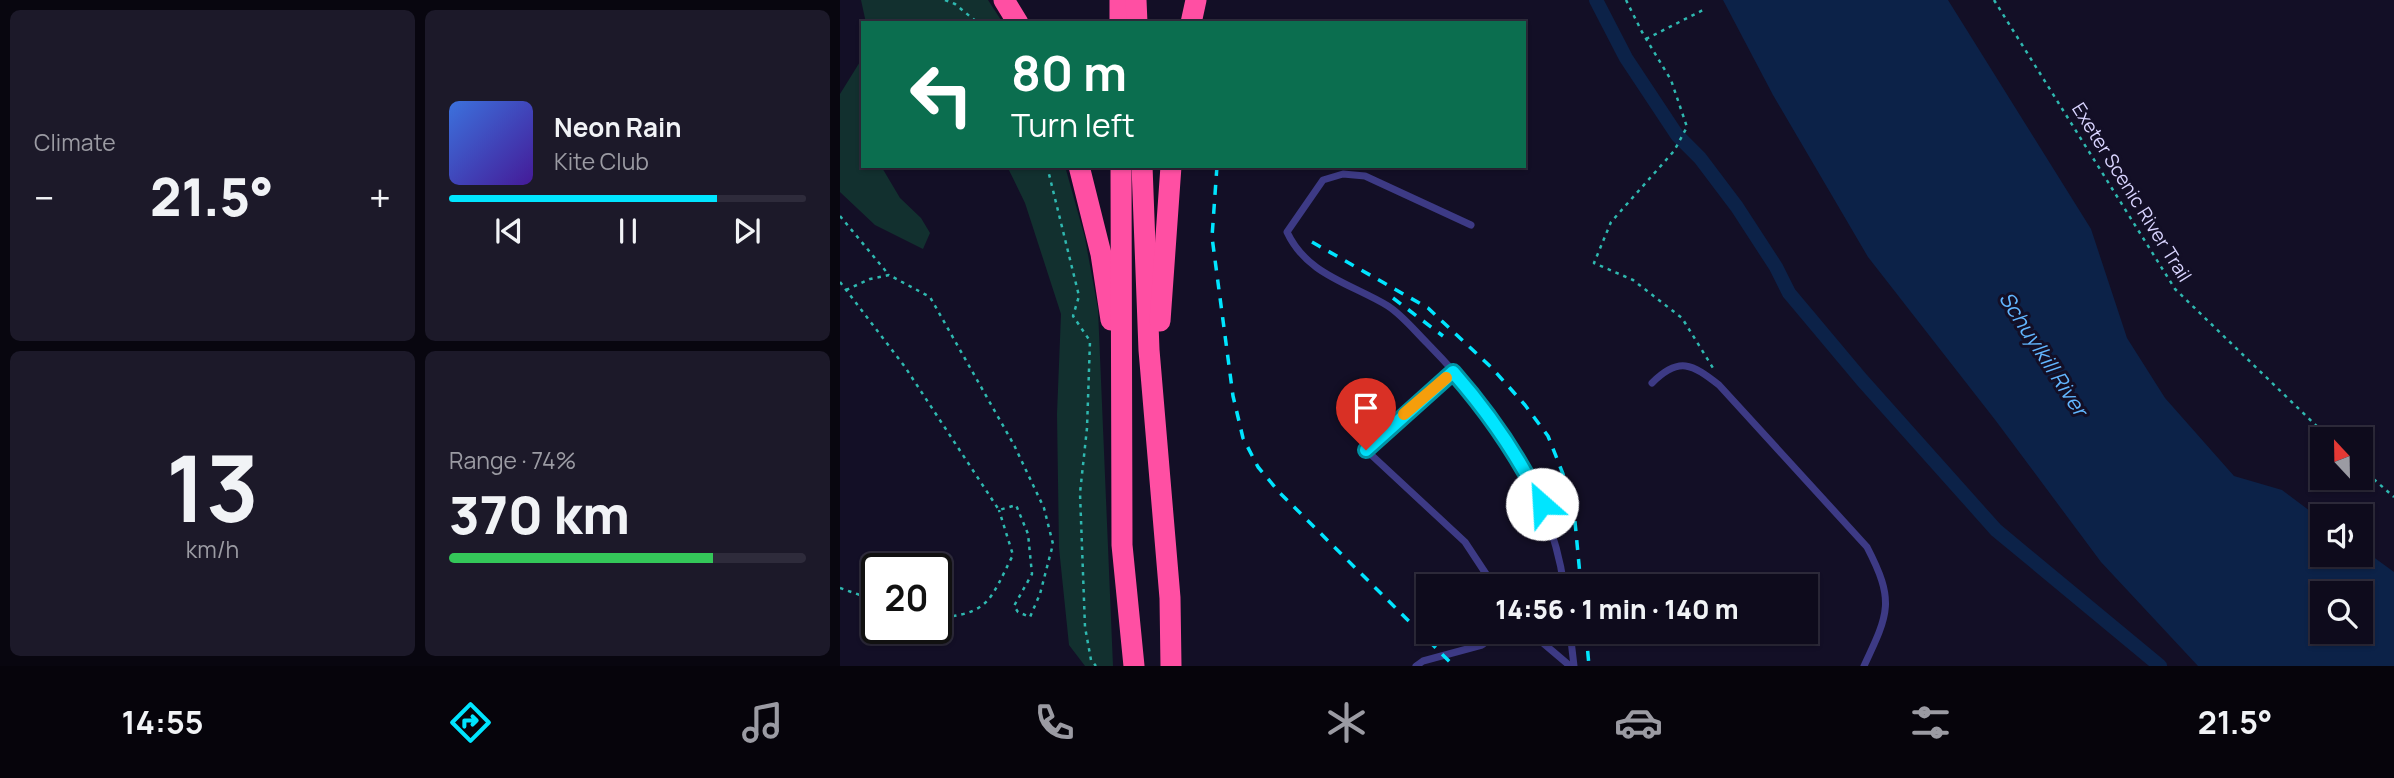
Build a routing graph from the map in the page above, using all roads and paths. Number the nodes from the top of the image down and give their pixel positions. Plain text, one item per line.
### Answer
1 (945, 0) edge
2 (1004, 0) edge
3 (1119, 0) edge
4 (1136, 0) edge
5 (1196, 0) edge
6 (1626, 0) edge
7 (1994, 0) edge
8 (1705, 9) dead end
9 (976, 21) edge
10 (1017, 21) edge
11 (1120, 21) edge
12 (1136, 21) edge
13 (1191, 21) edge
14 (1646, 39) junction
15 (1047, 168) edge
16 (1080, 168) edge
17 (1121, 168) edge
18 (1142, 168) edge
19 (1171, 168) edge
20 (840, 216) edge
21 (1471, 225) dead end
22 (889, 275) junction
23 (840, 282) edge
24 (846, 290) junction
25 (1453, 372) junction
26 (1717, 375) dead end
27 (1652, 383) dead end
28 (2318, 427) edge
29 (1120, 462) junction
30 (2373, 479) edge
31 (2394, 497) edge
32 (1160, 498) junction
33 (999, 510) junction
34 (1486, 574) edge
35 (1561, 574) edge
36 (840, 588) edge
37 (861, 595) edge
38 (952, 615) edge
39 (1483, 644) edge
40 (1545, 644) edge
41 (1571, 644) edge
42 (1096, 666) edge
43 (1134, 666) edge
44 (1171, 666) edge
45 (1416, 666) edge
46 (1572, 666) edge
47 (1864, 666) edge

1 - 9 path
2 - 10 highway
3 - 11 highway
4 - 12 highway
5 - 13 highway
6 - 14 path
7 - 28 path, Exeter Scenic River Trail
8 - 14 path
14 - 26 path
15 - 42 path
16 - 29 highway
17 - 29 highway
18 - 32 highway
19 - 32 highway
20 - 22 path
21 - 25 lane
22 - 24 path
22 - 33 path
23 - 24 path
24 - 33 path
25 - 34 lane
25 - 35 lane
27 - 47 lane
29 - 43 highway
30 - 31 path
32 - 44 highway
33 - 38 path
36 - 37 path
39 - 45 lane
40 - 46 lane
41 - 46 lane

